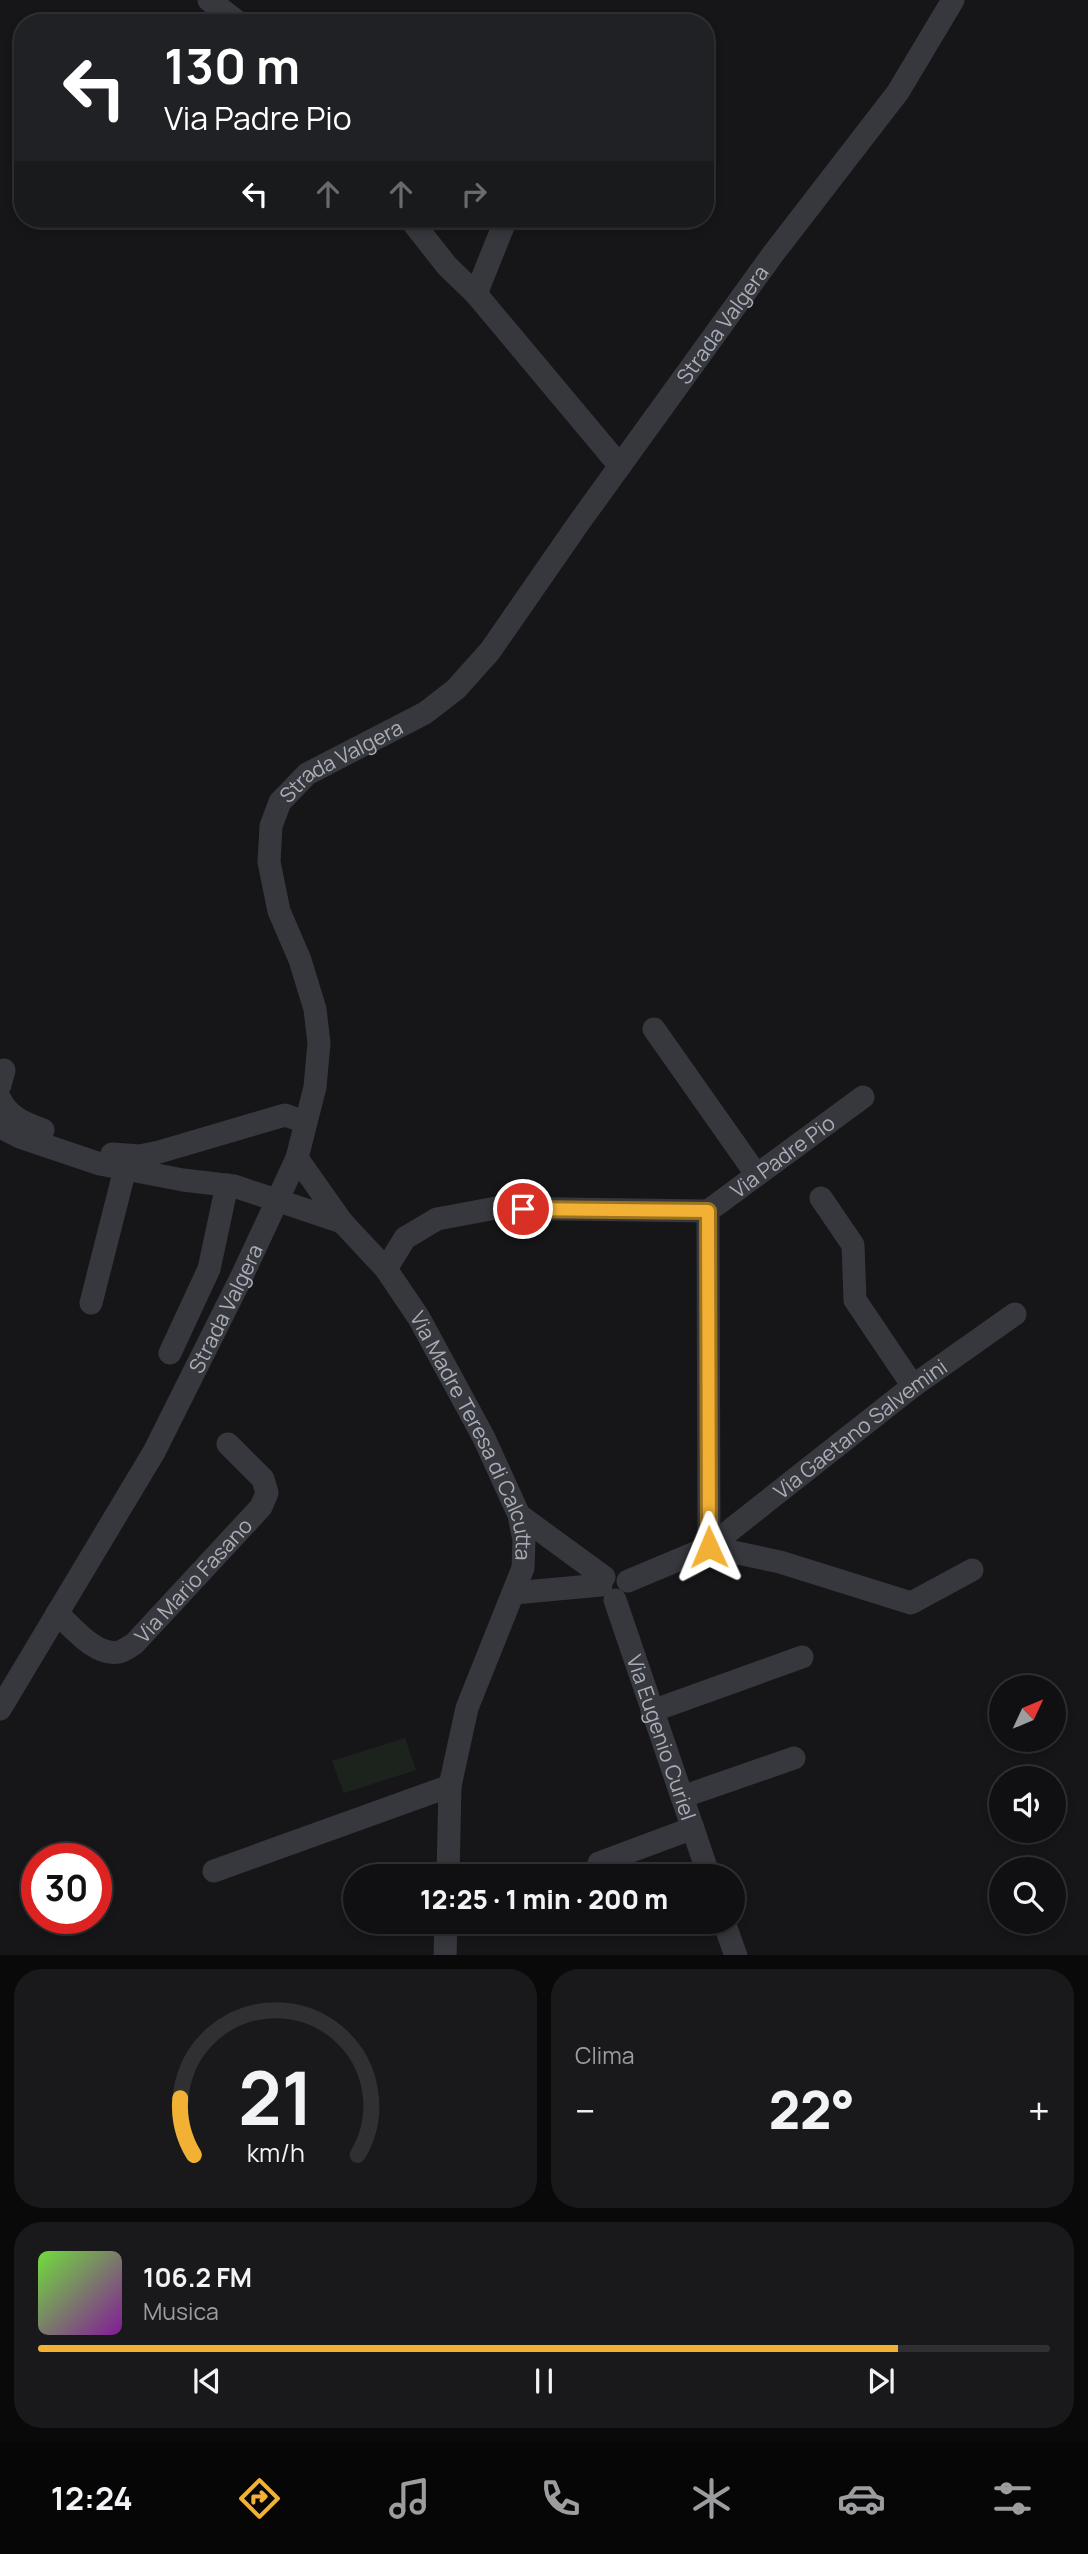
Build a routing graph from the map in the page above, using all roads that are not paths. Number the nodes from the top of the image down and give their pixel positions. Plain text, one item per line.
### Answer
1 (209, 0) edge
2 (953, 0) edge
3 (227, 14) edge
4 (417, 228) edge
5 (502, 228) edge
6 (476, 294) junction
7 (620, 466) junction
8 (654, 1029) dead end
9 (863, 1097) dead end
10 (0, 1099) edge
11 (305, 1122) junction
12 (0, 1127) edge
13 (297, 1158) junction
14 (125, 1169) junction
15 (755, 1174) junction
16 (227, 1185) junction
17 (821, 1198) dead end
18 (279, 1199) junction
19 (708, 1211) junction
20 (342, 1222) junction
21 (386, 1269) junction
22 (90, 1303) dead end
23 (1015, 1314) dead end
24 (170, 1353) dead end
25 (914, 1387) junction
26 (228, 1444) dead end
27 (519, 1515) junction
28 (709, 1547) junction
29 (972, 1570) dead end
30 (612, 1586) junction
31 (514, 1593) junction
32 (57, 1613) junction
33 (802, 1657) dead end
34 (0, 1709) edge
35 (652, 1711) junction
36 (794, 1758) dead end
37 (450, 1786) junction
38 (682, 1797) junction
39 (693, 1828) junction
40 (600, 1863) dead end
41 (448, 1864) edge
42 (705, 1864) edge
43 (214, 1871) dead end
44 (446, 1934) edge
45 (728, 1934) edge
46 (445, 1955) edge
47 (736, 1955) edge

1 - 3 street
2 - 7 street, Strada Valgera
4 - 6 street
5 - 6 street
6 - 7 street
7 - 11 street, Strada Valgera
8 - 15 street
9 - 15 street, Via Padre Pio
10 - 11 street
11 - 13 street, Strada Valgera
12 - 14 street, Via Madre Teresa di Calcutta
13 - 18 street, Strada Valgera
13 - 20 street, Via Madre Teresa di Calcutta
14 - 16 street, Via Madre Teresa di Calcutta
14 - 22 street
15 - 19 street, Via Padre Pio
16 - 18 street, Via Madre Teresa di Calcutta
16 - 24 street
17 - 25 street
18 - 20 street, Via Madre Teresa di Calcutta
18 - 32 street, Strada Valgera
19 - 21 street, Via Padre Pio
19 - 28 street
20 - 21 street, Via Madre Teresa di Calcutta
21 - 27 street, Via Madre Teresa di Calcutta
23 - 25 street, Via Gaetano Salvemini
25 - 28 street, Via Gaetano Salvemini
26 - 32 street, Via Mario Fasano
27 - 30 street
27 - 31 street, Via Madre Teresa di Calcutta
28 - 29 street
28 - 30 street
30 - 31 street
30 - 35 street, Via Eugenio Curiel
31 - 37 street, Via Madre Teresa di Calcutta
32 - 34 street, Strada Valgera
33 - 35 street
35 - 38 street, Via Eugenio Curiel
36 - 38 street
37 - 41 street, Via Madre Teresa di Calcutta
37 - 43 street
38 - 39 street, Via Eugenio Curiel
39 - 40 street
39 - 42 street, Via Eugenio Curiel
44 - 46 street
45 - 47 street

